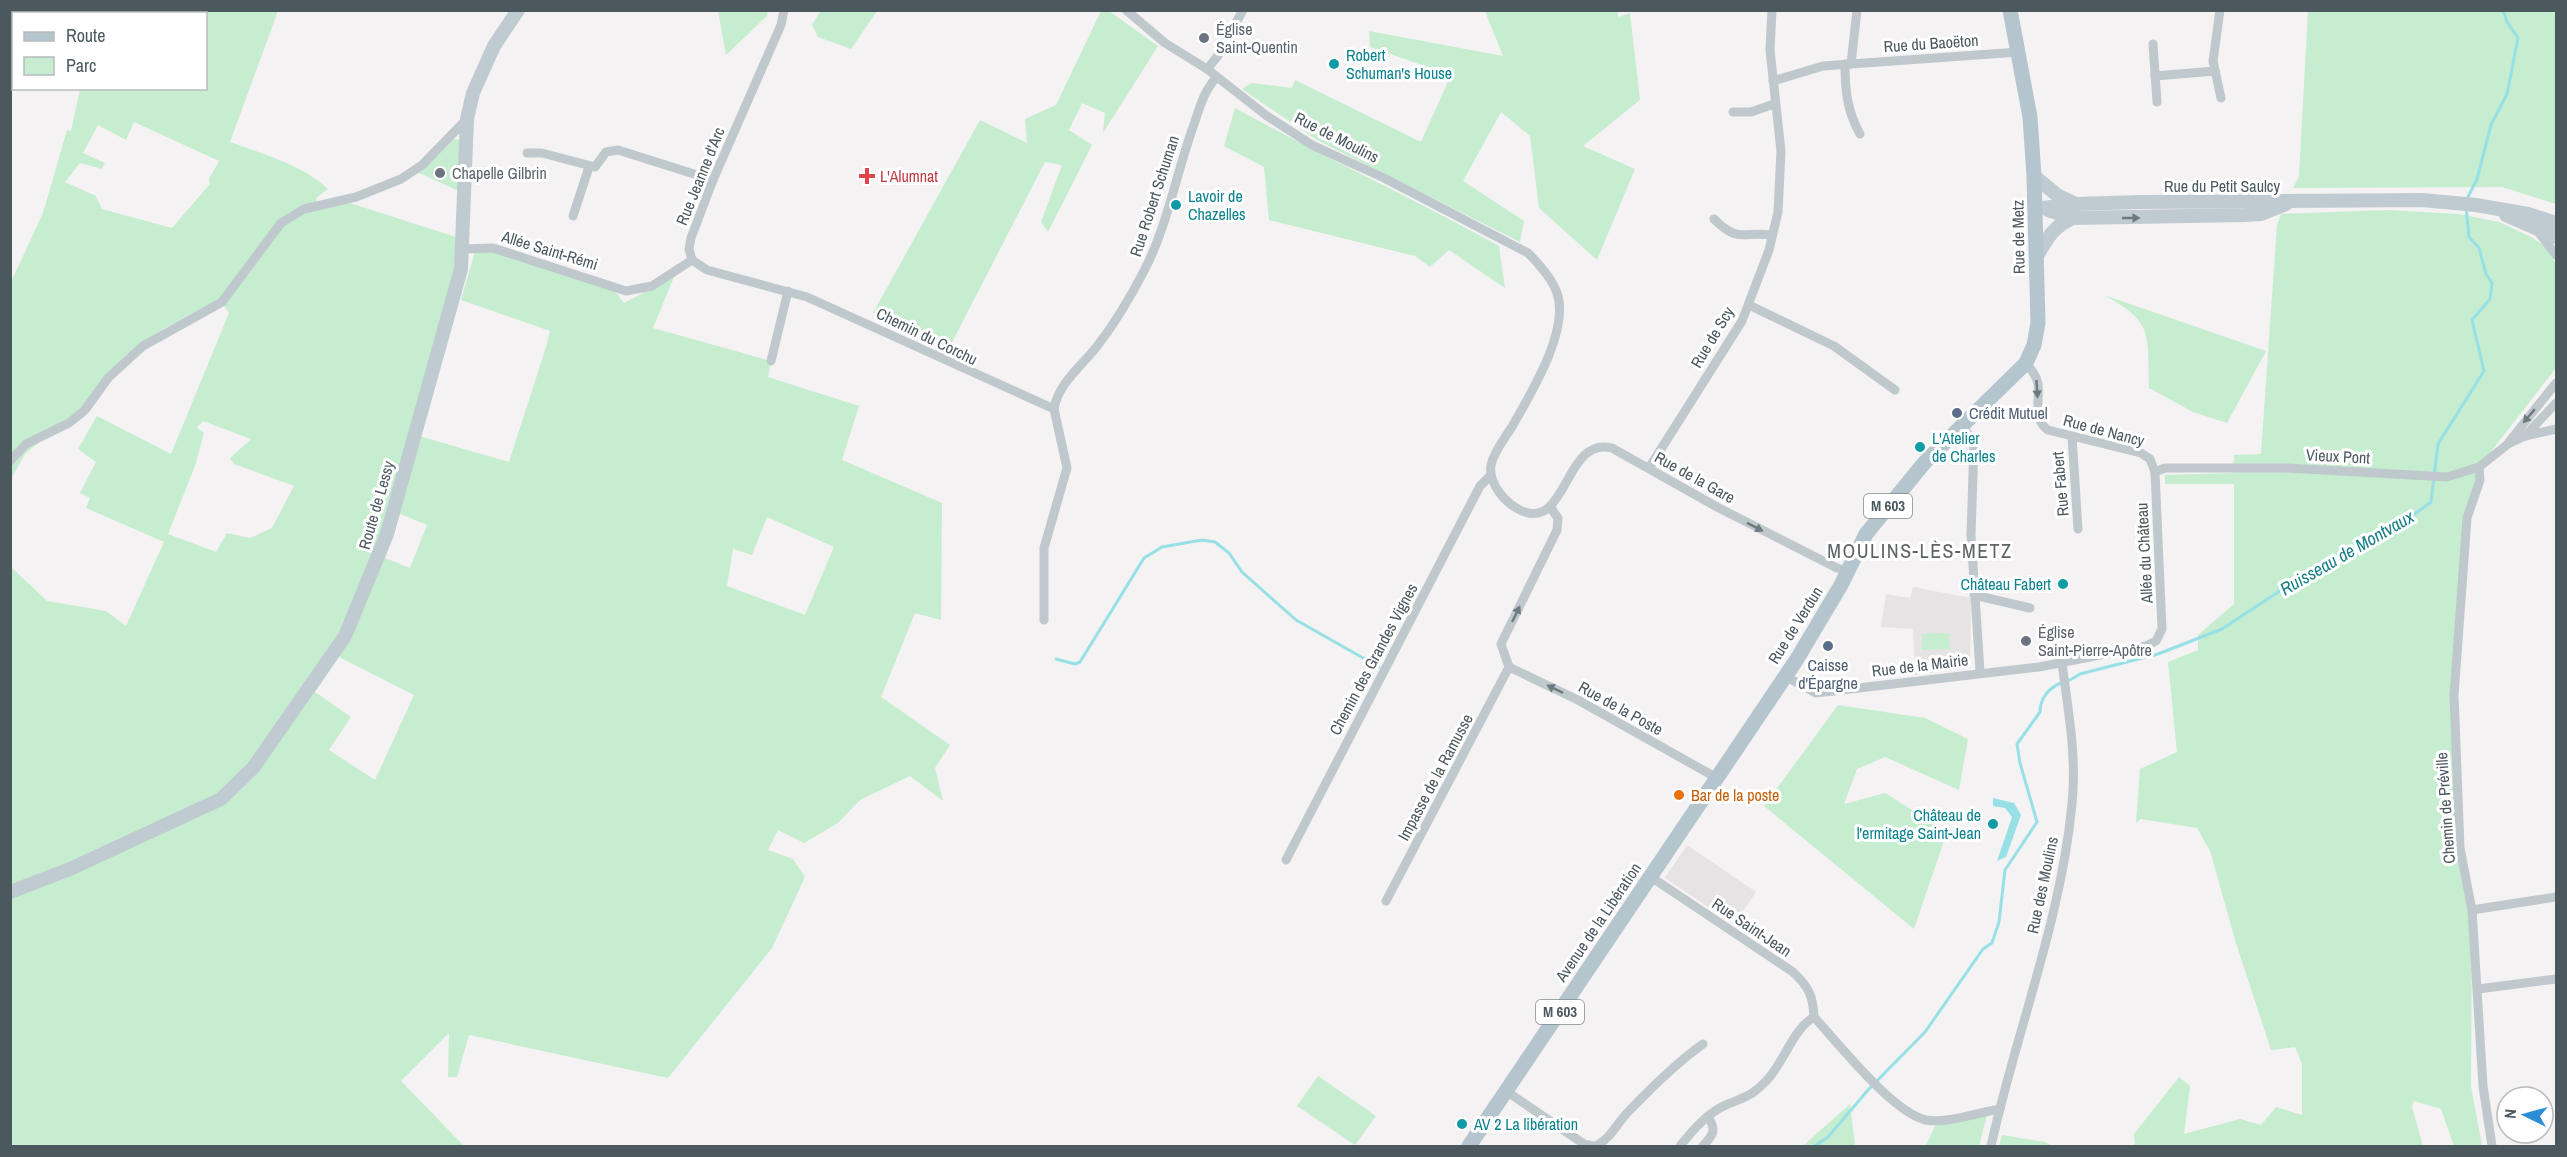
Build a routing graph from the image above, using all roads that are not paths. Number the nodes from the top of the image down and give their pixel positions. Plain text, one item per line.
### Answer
1 (518, 10) edge
2 (784, 10) edge
3 (1126, 10) edge
4 (1243, 10) edge
5 (1772, 10) edge
6 (1857, 10) edge
7 (2010, 10) edge
8 (2220, 10) edge
9 (2153, 44) dead end
10 (2019, 52) junction
11 (1848, 64) junction
12 (1207, 69) junction
13 (2215, 70) junction
14 (2155, 76) junction
15 (1216, 78) junction
16 (1773, 81) junction
17 (2221, 98) dead end
18 (2157, 102) dead end
19 (1774, 104) junction
20 (1733, 112) dead end
21 (467, 119) junction
22 (1860, 134) dead end
23 (526, 153) dead end
24 (589, 167) junction
25 (2034, 176) junction
26 (713, 180) junction
27 (2041, 209) junction
28 (2074, 211) junction
29 (2496, 211) junction
30 (573, 216) dead end
31 (1714, 219) dead end
32 (2556, 223) edge
33 (2537, 230) junction
34 (1772, 235) junction
35 (2556, 237) edge
36 (463, 249) junction
37 (2556, 255) edge
38 (2036, 258) junction
39 (692, 260) junction
40 (788, 291) junction
41 (1749, 305) junction
42 (771, 361) dead end
43 (2026, 363) junction
44 (2555, 388) edge
45 (1895, 390) dead end
46 (2556, 402) edge
47 (1054, 409) junction
48 (1962, 426) junction
49 (2556, 429) edge
50 (2072, 436) junction
51 (2525, 436) junction
52 (2508, 444) junction
53 (10, 460) edge
54 (2479, 467) junction
55 (1649, 468) junction
56 (2155, 472) junction
57 (1491, 475) junction
58 (1550, 507) junction
59 (2079, 530) dead end
60 (1848, 571) junction
61 (1974, 595) junction
62 (2030, 608) dead end
63 (1044, 620) dead end
64 (2062, 663) junction
65 (1509, 667) junction
66 (1980, 672) junction
67 (1785, 676) junction
68 (1717, 778) junction
69 (1286, 860) dead end
70 (1651, 877) junction
71 (10, 892) edge
72 (2556, 897) edge
73 (1386, 901) dead end
74 (2472, 910) junction
75 (2556, 979) edge
76 (2478, 989) junction
77 (1814, 1017) junction
78 (1703, 1044) dead end
79 (1506, 1091) junction
80 (2000, 1109) junction
81 (1708, 1117) junction
82 (1469, 1146) edge
83 (1595, 1146) edge
84 (1680, 1146) edge
85 (1704, 1146) edge
86 (1991, 1146) edge
87 (2492, 1146) edge

1 - 21 street, Route de Lessy
2 - 26 street, Rue Jeanne d'Arc
3 - 12 street, Rue de Moulins
4 - 12 street
5 - 16 street
6 - 11 street
7 - 10 main road, M 603
8 - 13 street
9 - 14 street
10 - 11 street, Rue du Baoëton
10 - 25 main road, Rue de Metz / M 603
11 - 16 street, Rue du Baoëton
11 - 22 street
12 - 15 street, Rue de Moulins
13 - 14 street
13 - 17 street
14 - 18 street
15 - 47 street, Rue Robert Schuman
15 - 57 street, Rue de Moulins
16 - 19 street
19 - 20 street
19 - 34 street
21 - 36 street, Route de Lessy
21 - 53 street
23 - 24 street
24 - 26 street
24 - 30 street
25 - 27 main road, Rue de Metz / M 603
25 - 28 street, Rue du Petit Saulcy
26 - 39 street, Rue Jeanne d'Arc
27 - 28 street, Rue du Petit Saulcy
27 - 38 main road, Rue de Metz / M 603
28 - 29 street, Rue du Petit Saulcy
28 - 38 street
29 - 32 street
29 - 33 street
31 - 34 street
33 - 35 street
33 - 37 street
34 - 41 street
36 - 39 street, Allée Saint-Rémi
36 - 71 street, Route de Lessy
38 - 43 main road, Rue de Metz / M 603
39 - 40 street
40 - 42 street
40 - 47 street, Chemin du Corchu
41 - 45 street, Rue de Scy
41 - 55 street, Rue de Scy
43 - 48 main road, Rue de Verdun / M 603
43 -> 50 street, Rue de Nancy
44 -> 52 street
46 - 51 street
47 - 63 street
48 - 60 main road, Rue de Verdun / M 603
48 - 61 street
49 - 51 street
50 - 56 street, Rue de Nancy
50 - 59 street, Rue Fabert
51 - 52 street
52 - 54 street
54 - 56 street, Vieux Pont
54 - 74 street, Chemin de Préville
55 - 58 street, Rue de la Gare
55 -> 60 street, Rue de la Gare
56 - 64 street, Allée du Château
57 - 58 street
57 - 69 street, Chemin des Grandes Vignes
65 -> 58 street
60 - 67 main road, Rue de Verdun / M 603
61 - 62 street
61 - 66 street
64 - 66 street, Rue de la Mairie
64 - 80 street, Rue des Moulins
68 -> 65 street, Rue de la Poste
65 - 73 street, Impasse de la Ramusse
66 - 67 street, Rue de la Mairie
67 - 68 main road, Rue de Verdun / M 603
68 - 70 main road, Avenue de la Libération / M 603
70 - 77 street, Rue Saint-Jean
70 - 79 main road, Avenue de la Libération / M 603
72 - 74 street
74 - 76 street, Chemin de Préville
75 - 76 street
76 - 87 street, Chemin de Préville
77 - 80 street
77 - 81 street
78 - 83 street
79 - 82 main road, Avenue de la Libération / M 603
79 - 83 street
80 - 86 street, Rue des Moulins
81 - 84 street
81 - 85 street

